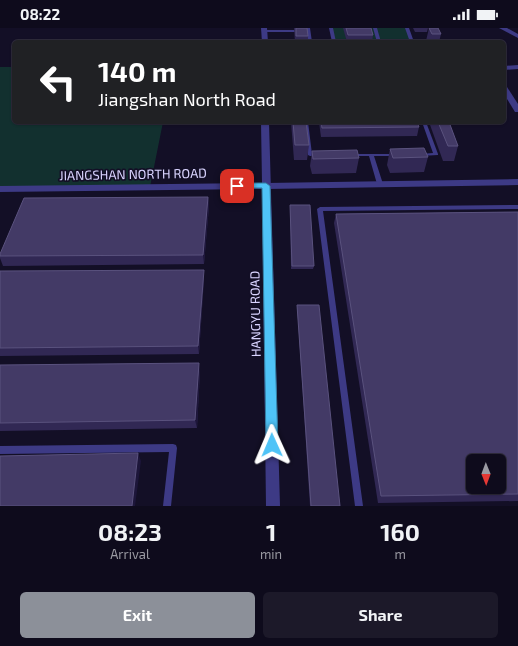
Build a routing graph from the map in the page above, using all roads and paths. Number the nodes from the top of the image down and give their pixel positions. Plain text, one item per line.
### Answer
1 (331, 28) edge
2 (375, 28) edge
3 (407, 28) edge
4 (502, 28) edge
5 (308, 29) edge
6 (264, 30) edge
7 (518, 36) edge
8 (265, 40) edge
9 (310, 40) edge
10 (334, 40) edge
11 (378, 40) edge
12 (411, 40) edge
13 (518, 67) edge
14 (506, 68) edge
15 (507, 90) edge
16 (518, 110) edge
17 (265, 124) edge
18 (306, 124) edge
19 (425, 124) edge
20 (325, 155) edge
21 (341, 155) edge
22 (371, 155) junction
23 (400, 155) edge
24 (414, 155) edge
25 (518, 182) edge
26 (380, 184) junction
27 (266, 186) junction
28 (0, 189) edge
29 (518, 207) edge
30 (0, 450) edge
31 (167, 506) edge
32 (274, 506) edge
33 (359, 506) edge

1 - 10 lane
2 - 11 lane
3 - 12 lane
4 - 7 street
5 - 6 lane
5 - 9 lane
6 - 8 street
13 - 14 street
15 - 16 street
17 - 27 street, HANGYU ROAD
18 - 20 lane
19 - 24 lane
21 - 22 lane
22 - 23 lane
22 - 26 lane
25 - 26 street, JIANGSHAN NORTH ROAD
26 - 27 street, JIANGSHAN NORTH ROAD
27 - 28 street, JIANGSHAN NORTH ROAD
27 - 32 street, HANGYU ROAD
29 - 33 lane
30 - 31 lane

